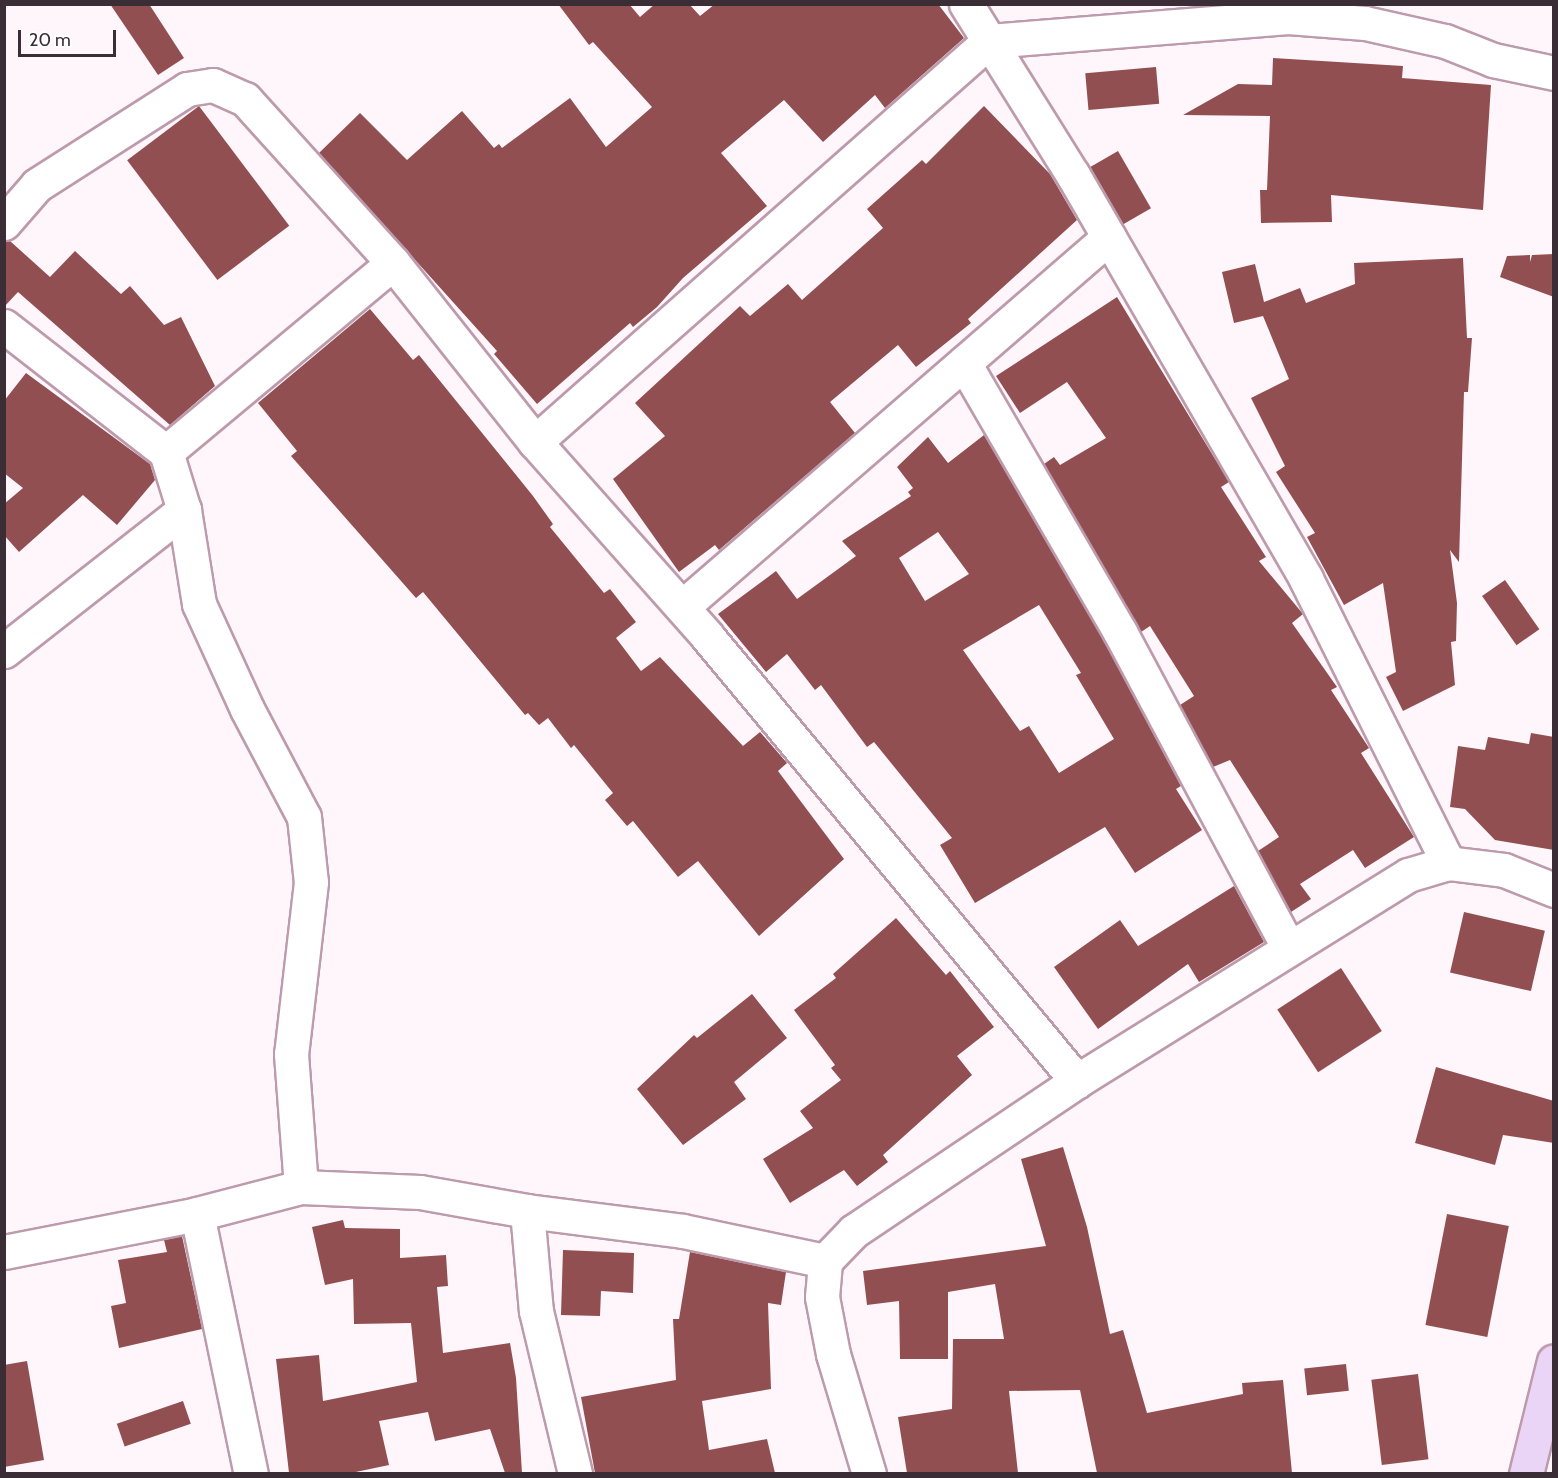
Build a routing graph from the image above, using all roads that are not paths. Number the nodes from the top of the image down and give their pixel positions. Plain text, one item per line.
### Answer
1 (966, 4) edge
2 (989, 41) junction
3 (1554, 74) edge
4 (4, 223) edge
5 (1109, 237) junction
6 (393, 263) junction
7 (10, 340) edge
8 (964, 363) junction
9 (535, 442) junction
10 (166, 452) junction
11 (184, 510) junction
12 (682, 607) junction
13 (4, 651) edge
14 (1448, 863) junction
15 (1554, 890) edge
16 (1289, 948) junction
17 (1077, 1081) junction
18 (301, 1187) junction
19 (527, 1211) junction
20 (198, 1214) junction
21 (4, 1252) edge
22 (825, 1261) junction
23 (1554, 1361) edge
24 (251, 1473) edge
25 (575, 1473) edge
26 (869, 1473) edge
27 (1526, 1473) edge

1 - 2 street
2 - 3 street
2 - 5 street
2 - 9 street
4 - 6 street
5 - 8 street
5 - 14 street
6 - 9 street
6 - 10 street
7 - 10 street
8 - 12 street
8 - 16 street
9 - 12 street
10 - 11 street
11 - 13 street
11 - 18 street
12 - 17 street
14 - 15 street
14 - 16 street
16 - 17 street
17 - 22 street
18 - 19 street
18 - 20 street
19 - 22 street
19 - 25 street
20 - 21 street
20 - 24 street
22 - 26 street
23 - 27 main road

